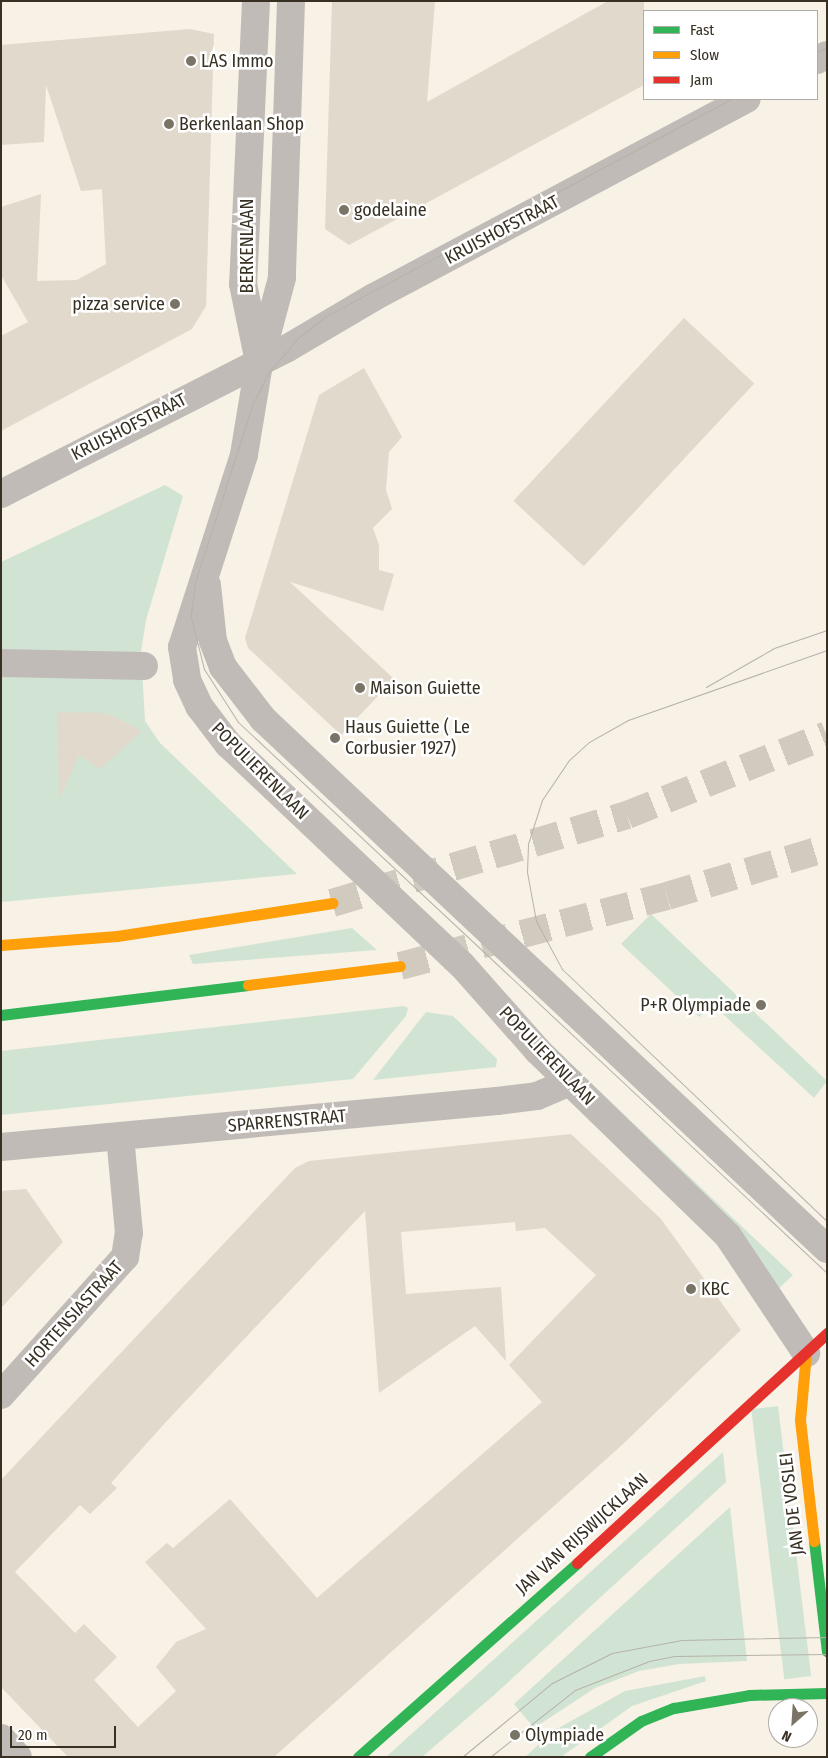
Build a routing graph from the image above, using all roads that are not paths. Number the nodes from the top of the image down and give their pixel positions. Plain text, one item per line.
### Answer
1 (256, 1) edge
2 (292, 1) edge
3 (745, 100) edge
4 (259, 364) junction
5 (1, 494) edge
6 (207, 575) junction
7 (1, 663) edge
8 (144, 666) dead end
9 (332, 903) tunnel mouth
10 (1, 945) edge
11 (400, 966) tunnel mouth
12 (1, 1015) edge
13 (570, 1082) junction
14 (120, 1136) junction
15 (1, 1147) edge
16 (827, 1249) edge
17 (827, 1333) edge
18 (806, 1353) junction
19 (1, 1395) edge
20 (827, 1651) edge
21 (827, 1693) edge
22 (1, 1738) edge
23 (18, 1757) edge
24 (358, 1757) edge
25 (590, 1757) edge

1 - 4 street, BERKENLAAN
2 - 4 street, BERKENLAAN
3 - 4 street, KRUISHOFSTRAAT
4 - 5 street, KRUISHOFSTRAAT
4 - 6 street
6 - 13 street, POPULIERENLAAN
6 - 16 street
7 - 8 street
9 - 10 main road
11 - 12 main road
13 - 14 street, SPARRENSTRAAT
13 - 18 street, POPULIERENLAAN
14 - 15 street, SPARRENSTRAAT
14 - 19 street, HORTENSIASTRAAT
17 - 18 main road, JAN VAN RIJSWIJCKLAAN
18 - 20 main road, JAN DE VOSLEI
18 - 24 main road, JAN VAN RIJSWIJCKLAAN
21 - 25 main road
22 - 23 street

